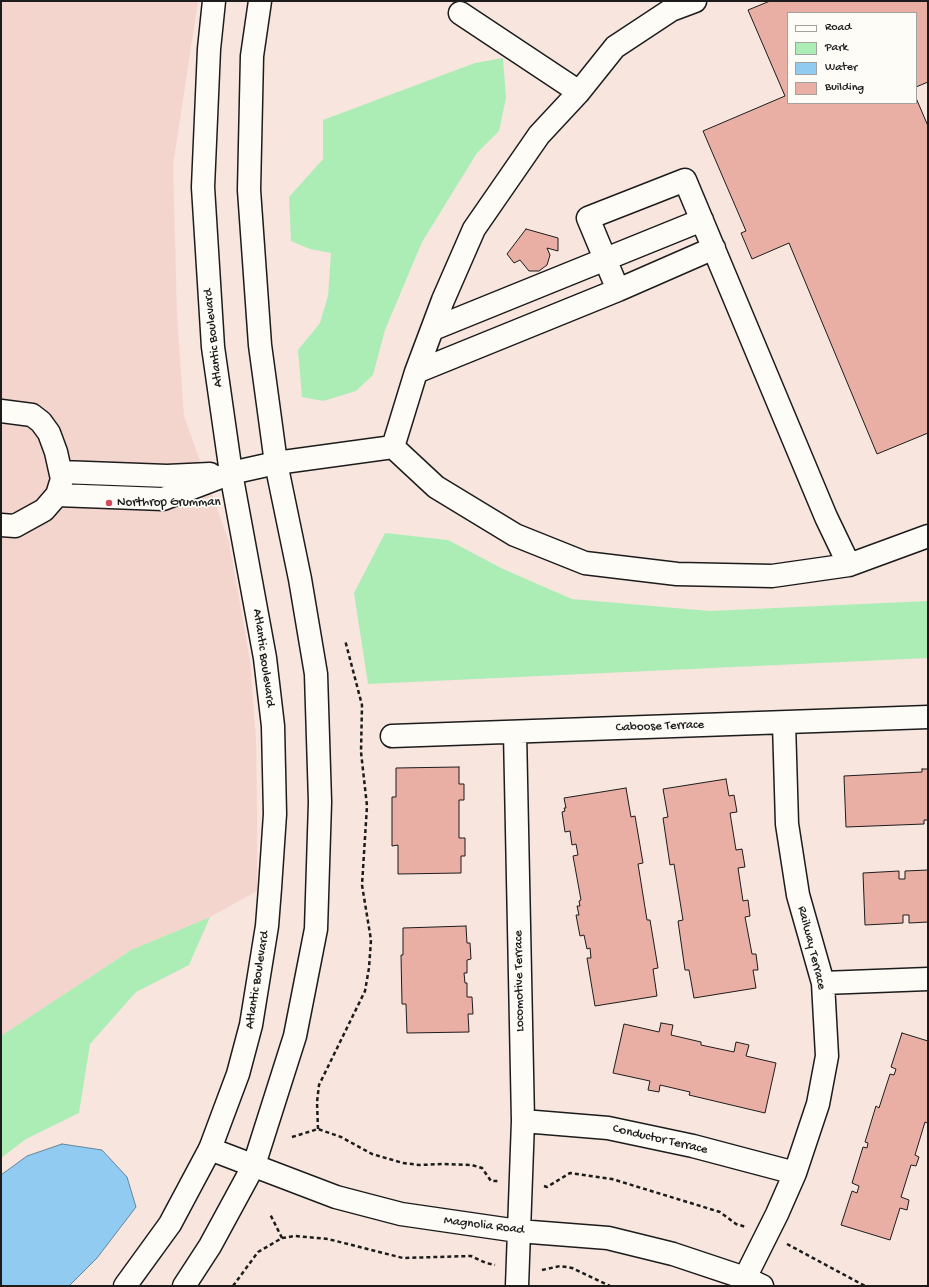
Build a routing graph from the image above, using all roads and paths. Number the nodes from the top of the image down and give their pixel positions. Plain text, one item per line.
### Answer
1 (214, 1) edge
2 (260, 1) edge
3 (694, 1) edge
4 (460, 12) dead end
5 (580, 92) junction
6 (702, 220) junction
7 (714, 248) junction
8 (605, 260) junction
9 (618, 290) junction
10 (433, 329) junction
11 (416, 372) junction
12 (1, 411) edge
13 (393, 447) junction
14 (276, 463) junction
15 (62, 472) junction
16 (231, 473) junction
17 (57, 495) junction
18 (1, 525) edge
19 (928, 536) edge
20 (849, 565) junction
21 (345, 640) dead end
22 (928, 718) edge
23 (784, 723) junction
24 (515, 732) junction
25 (392, 736) dead end
26 (928, 979) edge
27 (823, 983) junction
28 (523, 1121) junction
29 (318, 1129) junction
30 (292, 1137) dead end
31 (210, 1149) junction
32 (254, 1165) junction
33 (795, 1173) junction
34 (520, 1184) junction
35 (270, 1214) dead end
36 (518, 1231) junction
37 (766, 1234) junction
38 (282, 1238) junction
39 (518, 1277) edge
40 (754, 1282) edge
41 (125, 1286) edge
42 (184, 1286) edge
43 (233, 1286) edge
44 (610, 1286) edge
45 (865, 1286) edge

1 - 16 main road, Atlantic Boulevard
2 - 14 main road
3 - 5 main road
4 - 5 main road
5 - 10 main road
6 - 7 main road
6 - 8 main road
6 - 8 main road
7 - 9 main road
7 - 20 main road
8 - 9 main road
8 - 10 main road
9 - 11 main road
10 - 11 main road
11 - 13 main road
12 - 15 main road
13 - 14 main road
13 - 20 main road
14 - 16 main road
14 - 32 main road
15 - 16 main road
15 - 17 main road
16 - 17 main road
16 - 31 main road, Atlantic Boulevard
17 - 18 main road
19 - 20 main road
21 - 29 path
22 - 23 main road, Caboose Terrace
23 - 24 main road, Caboose Terrace
23 - 27 main road, Railway Terrace
24 - 25 main road, Caboose Terrace
24 - 28 main road, Locomotive Terrace
26 - 27 main road
27 - 33 main road, Railway Terrace
28 - 33 main road, Conductor Terrace
28 - 34 main road, Locomotive Terrace
29 - 30 path
29 - 34 path
31 - 32 main road, Magnolia Road
31 - 41 main road, Atlantic Boulevard
32 - 36 main road, Magnolia Road
32 - 42 main road
33 - 37 main road, Railway Terrace
34 - 36 main road, Locomotive Terrace
34 - 37 path
35 - 38 path
36 - 39 main road, Locomotive Terrace
36 - 40 main road, Magnolia Road
37 - 40 main road, Railway Terrace
37 - 45 path
38 - 39 path
38 - 43 path
39 - 44 path

